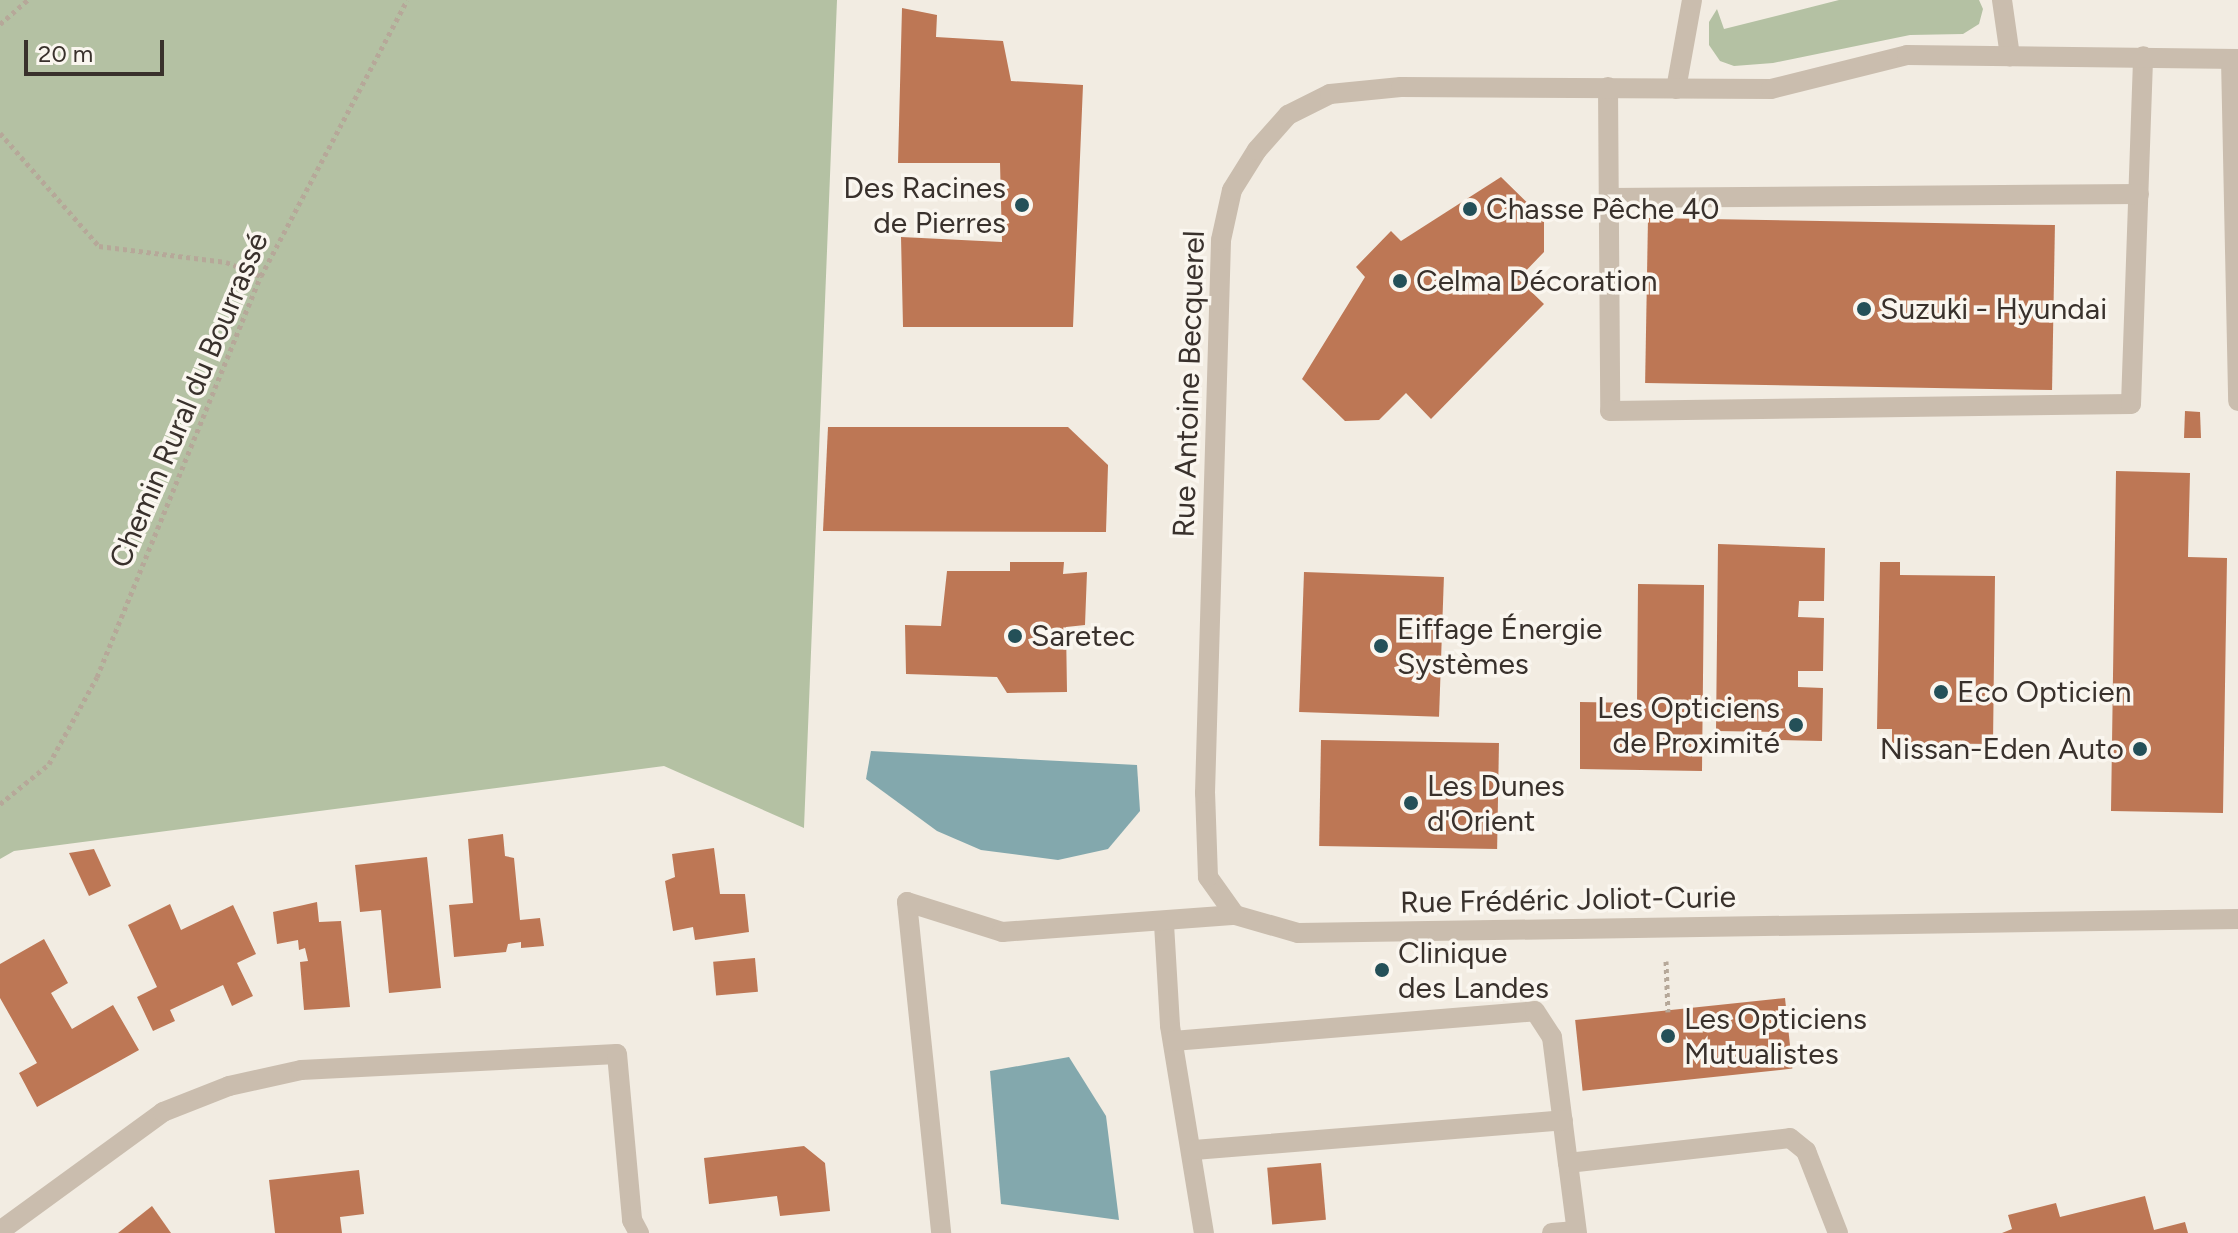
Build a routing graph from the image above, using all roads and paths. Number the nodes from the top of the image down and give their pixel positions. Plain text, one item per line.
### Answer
1 (28, 0) edge
2 (407, 0) edge
3 (1692, 0) edge
4 (2002, 0) edge
5 (0, 24) edge
6 (2010, 56) junction
7 (2143, 56) junction
8 (2234, 59) edge
9 (1608, 87) junction
10 (1676, 89) junction
11 (0, 133) edge
12 (2139, 194) junction
13 (1609, 198) junction
14 (261, 276) junction
15 (2238, 401) edge
16 (0, 804) edge
17 (1235, 915) junction
18 (2238, 919) edge
19 (1164, 924) junction
20 (1666, 955) dead end
21 (1668, 1012) dead end
22 (1173, 1041) junction
23 (1563, 1120) junction
24 (1194, 1150) junction
25 (1568, 1163) junction
26 (0, 1231) edge
27 (1576, 1232) edge
28 (639, 1233) edge
29 (941, 1233) edge
30 (1204, 1233) edge
31 (1552, 1233) edge
32 (1838, 1233) edge

1 - 5 path
2 - 14 path, Chemin Rural du Bourrassé
3 - 10 street
4 - 6 street
6 - 7 street, Rue Antoine Becquerel
6 - 10 street, Rue Antoine Becquerel
7 - 8 street, Rue Antoine Becquerel
7 - 12 street
8 - 15 street
9 - 10 street, Rue Antoine Becquerel
9 - 13 street
9 - 17 street, Rue Antoine Becquerel
11 - 14 path
12 - 13 street
12 - 13 street
14 - 16 path, Chemin Rural du Bourrassé
17 - 18 street, Rue Frédéric Joliot-Curie
17 - 19 street, Rue Frédéric Joliot-Curie
19 - 22 street
19 - 29 street, Rue Frédéric Joliot-Curie
20 - 21 path
22 - 23 street
22 - 24 street
23 - 24 street
23 - 25 street
24 - 30 street
25 - 27 street
25 - 32 street
26 - 28 street
27 - 31 street

